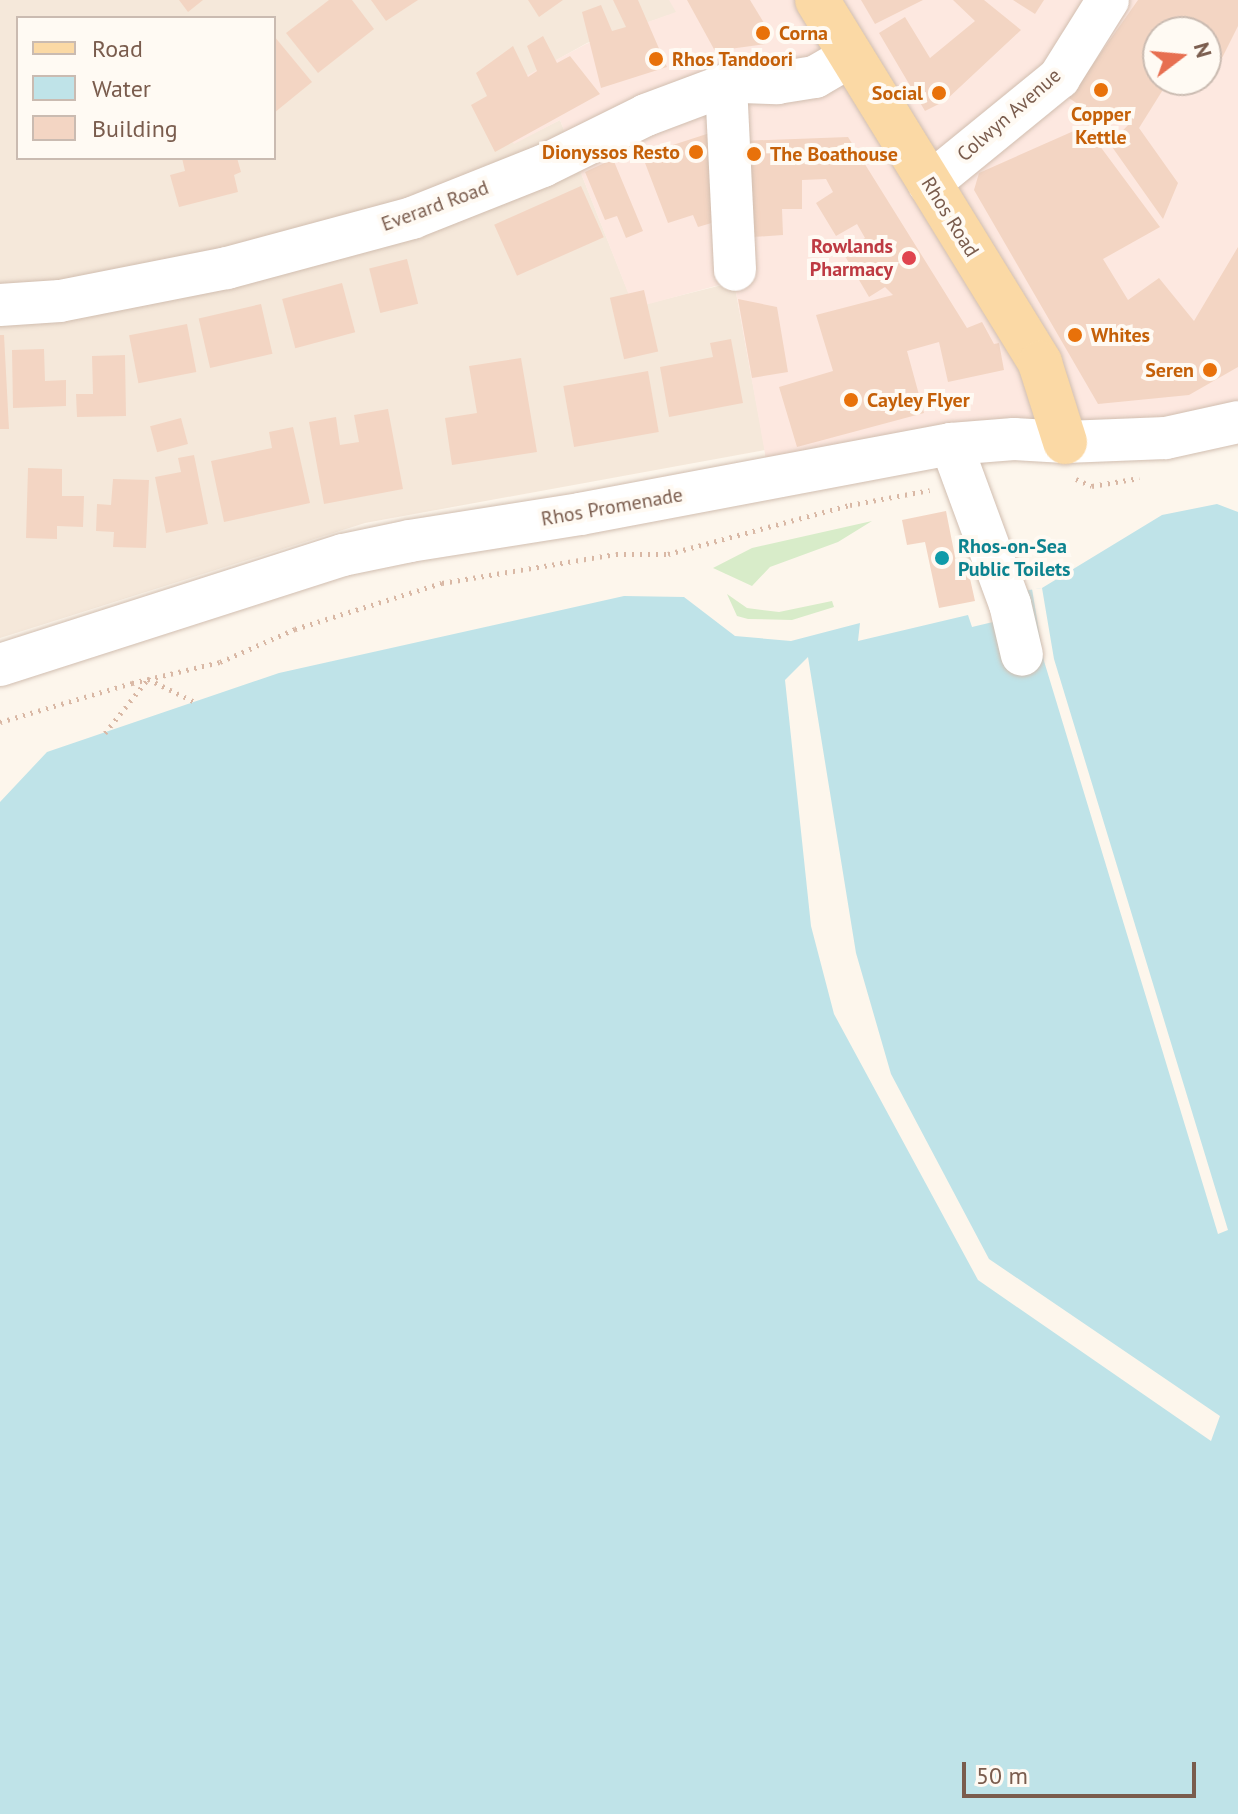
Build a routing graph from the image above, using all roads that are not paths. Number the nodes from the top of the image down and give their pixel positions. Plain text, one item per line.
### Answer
1 (817, 0) edge
2 (1108, 0) edge
3 (851, 56) junction
4 (726, 85) junction
5 (929, 184) junction
6 (735, 270) dead end
7 (0, 305) edge
8 (1238, 422) edge
9 (1065, 442) junction
10 (951, 444) junction
11 (1022, 655) dead end
12 (0, 665) edge

1 - 3 main road, Rhos Road
2 - 5 street, Colwyn Avenue
3 - 4 street, Everard Road
3 - 5 main road, Rhos Road
4 - 6 street
4 - 7 street, Everard Road
5 - 9 main road, Rhos Road
8 - 9 street, Rhos Promenade
9 - 10 street, Rhos Promenade
10 - 11 street
10 - 12 street, Rhos Promenade

